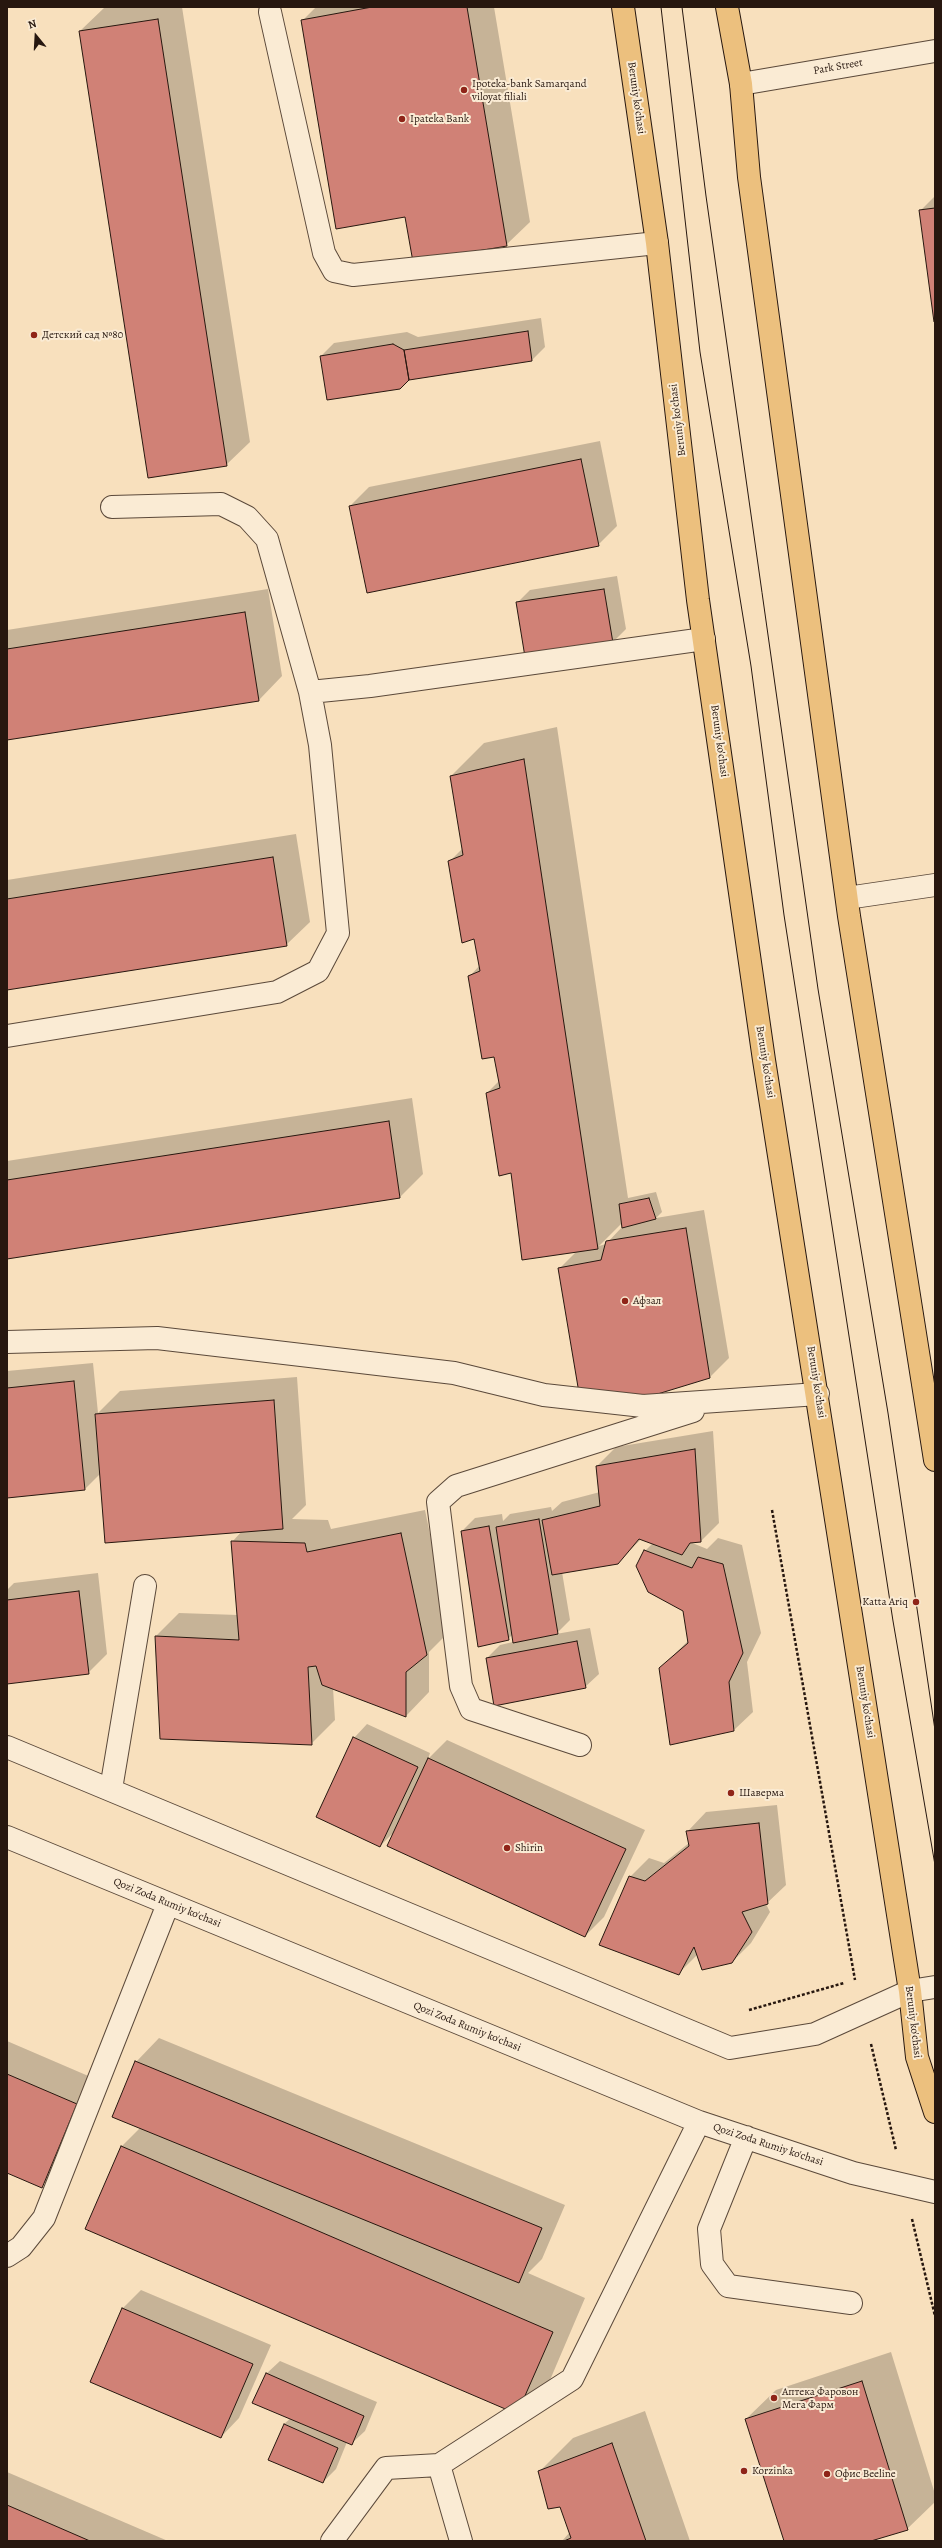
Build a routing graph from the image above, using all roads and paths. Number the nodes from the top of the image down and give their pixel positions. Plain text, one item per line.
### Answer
1 (623, 7) edge
2 (727, 7) edge
3 (270, 12) dead end
4 (935, 51) edge
5 (741, 84) junction
6 (657, 243) junction
7 (112, 507) dead end
8 (704, 639) junction
9 (310, 692) junction
10 (935, 885) edge
11 (847, 898) junction
12 (7, 1036) edge
13 (7, 1342) edge
14 (818, 1394) junction
15 (727, 1400) junction
16 (935, 1455) edge
17 (772, 1510) dead end
18 (145, 1586) dead end
19 (580, 1744) dead end
20 (7, 1747) edge
21 (111, 1789) junction
22 (7, 1837) edge
23 (168, 1904) junction
24 (935, 1987) edge
25 (910, 1991) junction
26 (746, 2011) dead end
27 (935, 2112) edge
28 (700, 2122) junction
29 (746, 2137) junction
30 (935, 2192) edge
31 (7, 2256) edge
32 (851, 2303) dead end
33 (439, 2465) junction
34 (332, 2541) edge
35 (461, 2541) edge

1 - 6 main road, Beruniy ko'chasi
2 - 5 main road
3 - 6 street
4 - 5 street, Park Street
5 - 11 main road
6 - 8 main road, Beruniy ko'chasi
7 - 9 street
8 - 9 street
8 - 14 main road, Beruniy ko'chasi
9 - 12 street
10 - 11 street
11 - 16 main road
13 - 15 street
14 - 15 street
14 - 25 main road, Beruniy ko'chasi
15 - 19 street
17 - 26 path
18 - 21 street
20 - 21 street
21 - 25 street
22 - 23 street, Qozi Zoda Rumiy ko'chasi
23 - 28 street, Qozi Zoda Rumiy ko'chasi
23 - 31 street
24 - 25 street
25 - 27 main road, Beruniy ko'chasi
28 - 29 street, Qozi Zoda Rumiy ko'chasi
28 - 33 street
29 - 30 street, Qozi Zoda Rumiy ko'chasi
29 - 32 street
33 - 34 street
33 - 35 street

